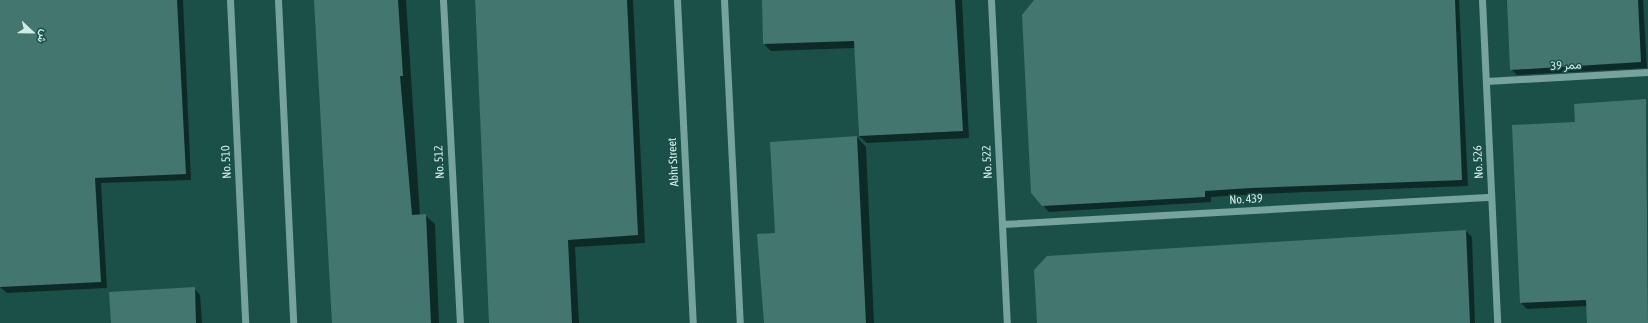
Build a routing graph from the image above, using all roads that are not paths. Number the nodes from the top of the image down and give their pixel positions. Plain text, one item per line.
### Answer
1 (230, 0) edge
2 (278, 0) edge
3 (443, 0) edge
4 (677, 0) edge
5 (724, 0) edge
6 (991, 0) edge
7 (1482, 0) edge
8 (1648, 72) edge
9 (1486, 81) junction
10 (1491, 197) junction
11 (1002, 224) junction
12 (245, 323) edge
13 (293, 323) edge
14 (460, 323) edge
15 (693, 323) edge
16 (740, 323) edge
17 (1007, 323) edge
18 (1497, 323) edge

1 - 12 street, No. 510
2 - 13 street
3 - 14 street, No. 512
4 - 15 street, Abhr Street
5 - 16 street
6 - 11 street, No. 522
7 - 9 street, No. 526
8 - 9 street, ممر 39
9 - 10 street, No. 526
10 - 11 street, No. 439
10 - 18 street, No. 526
11 - 17 street, No. 522

